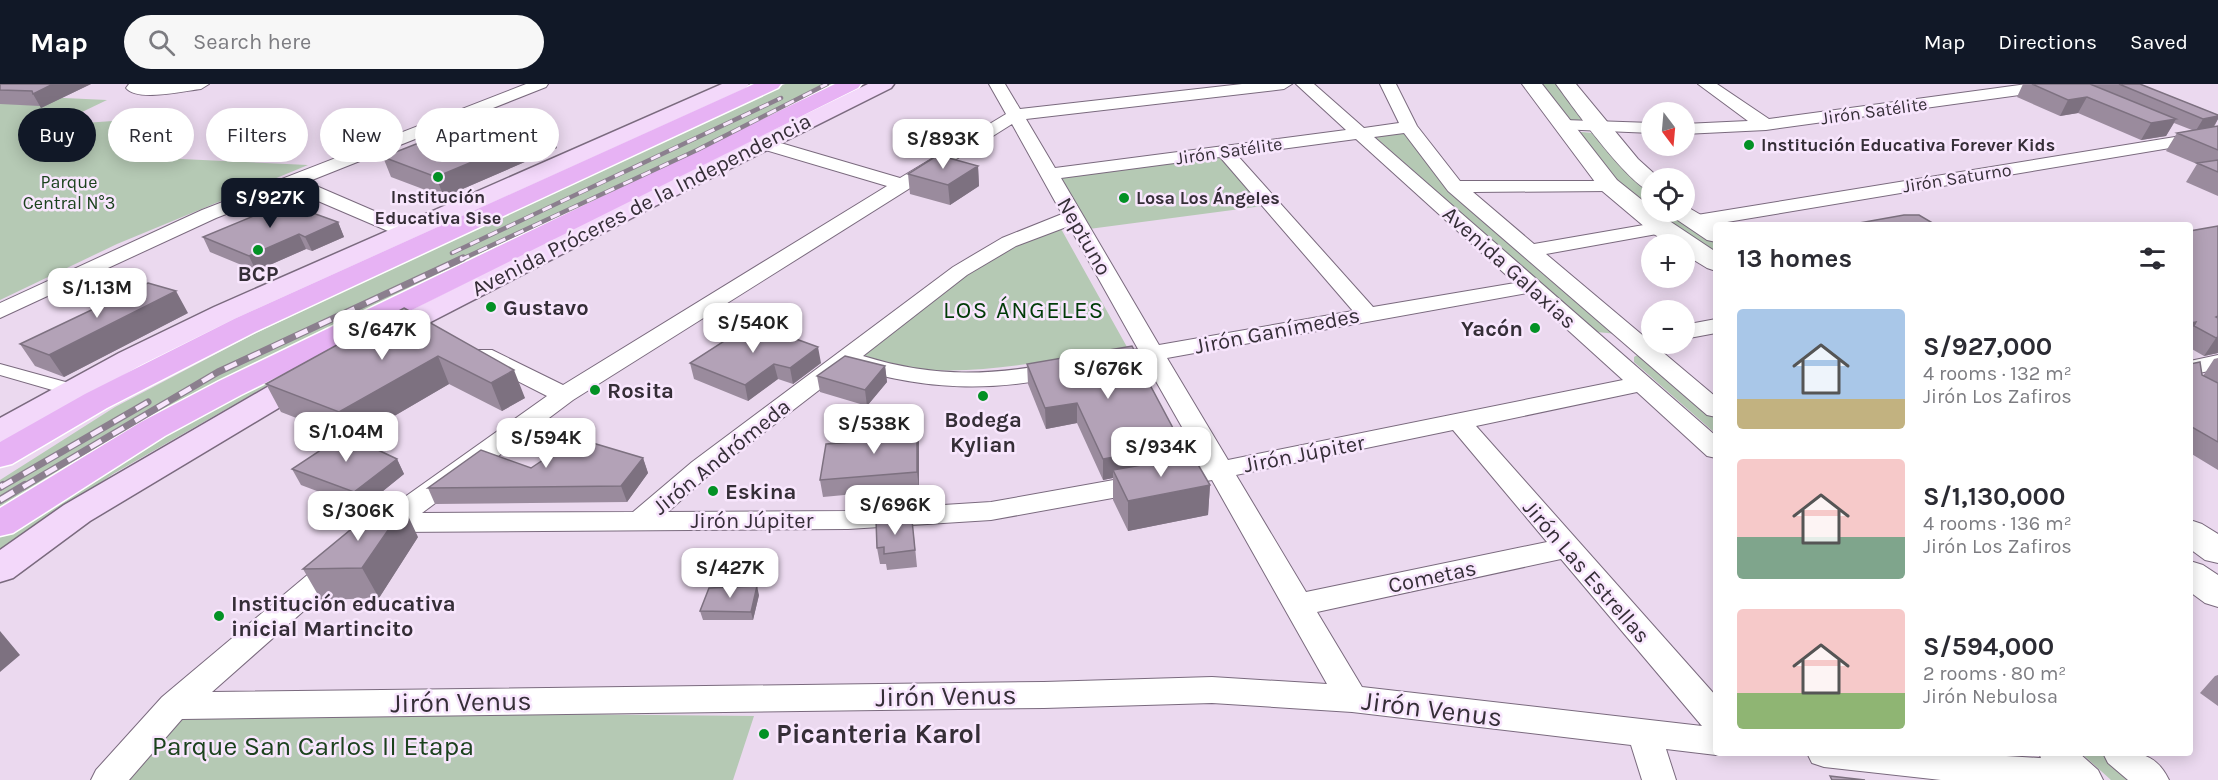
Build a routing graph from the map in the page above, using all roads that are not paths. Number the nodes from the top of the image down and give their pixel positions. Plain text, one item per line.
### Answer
1 (201, 84) edge
2 (539, 84) edge
3 (739, 84) edge
4 (771, 84) edge
5 (851, 84) edge
6 (884, 84) edge
7 (998, 84) edge
8 (1284, 84) edge
9 (1304, 84) edge
10 (1388, 84) edge
11 (1532, 84) edge
12 (1566, 84) edge
13 (1706, 84) edge
14 (2066, 86) edge
15 (138, 88) edge
16 (1015, 115) junction
17 (1564, 125) junction
18 (1766, 125) junction
19 (2160, 125) edge
20 (1409, 127) junction
21 (1600, 127) junction
22 (1641, 128) edge
23 (1695, 128) edge
24 (1360, 133) junction
25 (2218, 135) edge
26 (2193, 139) junction
27 (761, 143) junction
28 (2218, 150) edge
29 (1224, 151) junction
30 (1049, 174) junction
31 (1641, 174) edge
32 (290, 182) junction
33 (904, 185) junction
34 (1609, 185) junction
35 (1455, 188) junction
36 (1073, 217) junction
37 (1698, 222) edge
38 (1661, 228) junction
39 (409, 233) junction
40 (1530, 250) junction
41 (1713, 262) edge
42 (1532, 286) junction
43 (0, 311) edge
44 (1367, 314) junction
45 (413, 319) junction
46 (1713, 327) edge
47 (1695, 330) edge
48 (1641, 338) edge
49 (1641, 340) edge
50 (1601, 347) junction
51 (1152, 353) junction
52 (1658, 354) edge
53 (845, 358) junction
54 (1120, 359) edge
55 (2218, 362) edge
56 (1087, 365) edge
57 (0, 369) edge
58 (2193, 379) edge
59 (1642, 384) junction
60 (73, 390) junction
61 (564, 395) junction
62 (1713, 407) edge
63 (1459, 422) junction
64 (0, 432) edge
65 (1713, 447) edge
66 (0, 456) edge
67 (1220, 470) junction
68 (640, 521) junction
69 (388, 523) junction
70 (0, 524) edge
71 (2193, 534) edge
72 (1566, 548) junction
73 (2218, 551) edge
74 (0, 569) edge
75 (2193, 576) edge
76 (2218, 594) edge
77 (1297, 604) junction
78 (1352, 699) junction
79 (174, 706) junction
80 (1713, 716) edge
81 (1644, 733) junction
82 (1713, 741) edge
83 (1852, 756) edge
84 (2124, 756) edge
85 (2070, 766) edge
86 (108, 780) edge
87 (1659, 780) edge
88 (2152, 780) edge

1 - 15 street
2 - 32 street
3 - 39 main road
4 - 66 main road
5 - 70 main road, Avenida Próceres de la Independencia
6 - 27 main road, Avenida Próceres de la Independencia
7 - 16 street, Neptuno
8 - 16 street
9 - 24 street, Avenida Galaxias
10 - 20 street, Avenida Galaxias
11 - 17 street
12 - 21 street
13 - 18 street
14 - 18 street, Jirón Satélite
16 - 30 street, Neptuno
16 - 33 street
17 - 21 street
17 - 34 street
18 - 23 street, Jirón Satélite
19 - 26 street
20 - 24 street, Jirón Satélite
20 - 35 street, Avenida Galaxias
21 - 22 street
21 - 31 street
24 - 29 street, Jirón Satélite
24 - 42 street, Avenida Galaxias
25 - 26 street, Jirón Saturno
26 - 28 street
26 - 37 street, Jirón Saturno
27 - 33 street
27 - 45 main road, Avenida Próceres de la Independencia
29 - 30 street, Jirón Satélite
29 - 44 street
30 - 36 street, Neptuno
32 - 39 street
32 - 43 street
33 - 61 street
34 - 35 street
34 - 38 street
35 - 40 street, Avenida Galaxias
36 - 51 street, Neptuno
36 - 53 street, Jirón Andrómeda
38 - 40 street
38 - 41 street
39 - 60 main road
40 - 48 street, Avenida Galaxias
42 - 44 street, Jirón Ganímedes
42 - 50 street, Avenida Galaxias
44 - 51 street, Jirón Ganímedes
45 - 61 street
45 - 74 main road, Avenida Próceres de la Independencia
46 - 47 street
49 - 50 street
50 - 59 street, Avenida Galaxias
51 - 54 street, Jirón Ganímedes
51 - 67 street, Neptuno
52 - 62 street, Avenida Galaxias
53 - 56 street
53 - 68 street, Jirón Andrómeda
55 - 58 street
57 - 60 street
59 - 63 street, Jirón Júpiter
59 - 65 street, Avenida Galaxias
60 - 64 main road
61 - 69 street
63 - 67 street, Jirón Júpiter
63 - 72 street, Jirón Las Estrellas
67 - 68 street, Jirón Júpiter
67 - 77 street, Neptuno
68 - 69 street, Jirón Júpiter
69 - 79 street
71 - 73 street
72 - 77 street, Cometas
72 - 80 street, Jirón Las Estrellas
75 - 76 street
77 - 78 street, Neptuno
78 - 79 street, Jirón Venus
78 - 81 street, Jirón Venus
79 - 86 street
81 - 82 street, Jirón Venus
81 - 87 street
83 - 85 street
84 - 88 street

